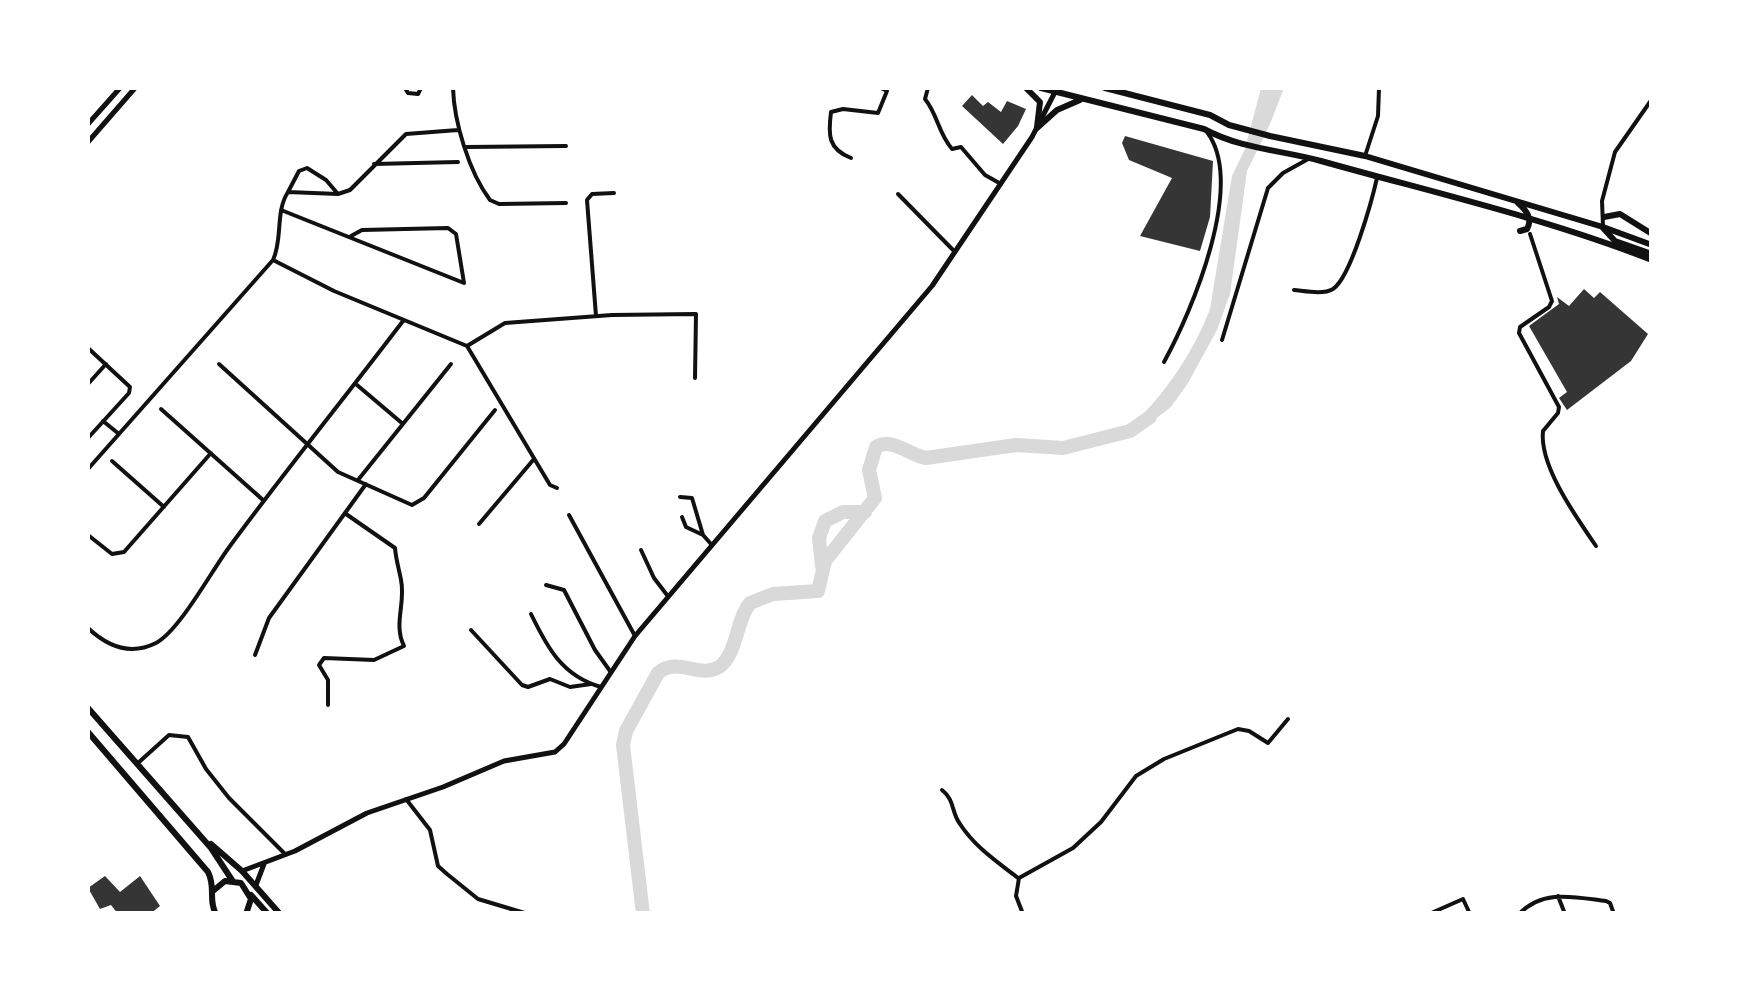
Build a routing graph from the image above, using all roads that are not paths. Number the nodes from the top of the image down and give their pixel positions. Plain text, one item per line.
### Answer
1 (120, 88) edge
2 (134, 88) edge
3 (405, 88) edge
4 (421, 88) edge
5 (453, 88) edge
6 (487, 88) edge
7 (880, 88) edge
8 (928, 88) edge
9 (1026, 88) edge
10 (1041, 88) edge
11 (1104, 88) edge
12 (1379, 88) edge
13 (1054, 90) edge
14 (1086, 98) junction
15 (1652, 99) edge
16 (88, 124) edge
17 (1037, 128) junction
18 (1204, 128) junction
19 (458, 130) junction
20 (88, 142) edge
21 (566, 146) dead end
22 (466, 148) junction
23 (1365, 156) junction
24 (851, 158) dead end
25 (1310, 158) junction
26 (458, 162) dead end
27 (374, 164) junction
28 (1377, 177) junction
29 (1001, 184) junction
30 (288, 192) junction
31 (614, 193) dead end
32 (338, 194) junction
33 (898, 194) dead end
34 (566, 202) dead end
35 (1516, 202) junction
36 (281, 210) junction
37 (1530, 220) junction
38 (1603, 222) junction
39 (1520, 232) dead end
40 (1530, 234) dead end
41 (1652, 234) edge
42 (351, 236) junction
43 (1652, 245) edge
44 (954, 252) junction
45 (1652, 257) edge
46 (272, 260) junction
47 (1294, 290) dead end
48 (596, 316) junction
49 (403, 322) junction
50 (1222, 340) dead end
51 (466, 346) junction
52 (88, 348) edge
53 (1164, 362) dead end
54 (106, 364) junction
55 (219, 364) dead end
56 (451, 364) dead end
57 (695, 378) dead end
58 (88, 384) edge
59 (355, 384) junction
60 (162, 409) dead end
61 (496, 410) dead end
62 (103, 421) junction
63 (403, 424) junction
64 (119, 434) junction
65 (88, 438) edge
66 (308, 446) junction
67 (211, 453) junction
68 (534, 459) junction
69 (112, 461) dead end
70 (88, 470) edge
71 (358, 480) junction
72 (366, 484) junction
73 (558, 488) dead end
74 (680, 497) dead end
75 (264, 500) junction
76 (164, 507) junction
77 (346, 514) junction
78 (568, 515) dead end
79 (682, 517) dead end
80 (478, 524) dead end
81 (88, 535) edge
82 (703, 535) junction
83 (711, 544) junction
84 (1596, 546) dead end
85 (641, 550) dead end
86 (546, 585) dead end
87 (668, 595) junction
88 (531, 614) dead end
89 (88, 628) edge
90 (471, 630) dead end
91 (635, 636) junction
92 (255, 654) dead end
93 (610, 670) junction
94 (591, 684) junction
95 (601, 687) junction
96 (328, 705) dead end
97 (88, 708) edge
98 (1288, 719) dead end
99 (88, 732) edge
100 (138, 763) junction
101 (942, 790) dead end
102 (406, 799) junction
103 (202, 838) junction
104 (286, 855) junction
105 (264, 864) junction
106 (242, 871) junction
107 (1019, 878) junction
108 (232, 880) junction
109 (256, 885) junction
110 (250, 894) junction
111 (1558, 896) junction
112 (211, 900) junction
113 (206, 914) edge
114 (216, 914) edge
115 (246, 914) edge
116 (268, 914) edge
117 (280, 914) edge
118 (528, 914) edge
119 (1023, 914) edge
120 (1428, 914) edge
121 (1470, 914) edge
122 (1519, 914) edge
123 (1565, 914) edge
124 (1614, 914) edge

1 - 16 street
2 - 20 street
3 - 4 street
5 - 6 street
5 - 19 street
7 - 24 street
8 - 29 street
9 - 17 main road
10 - 13 main road
11 - 23 main road
12 - 23 street
13 - 14 main road
13 - 17 street
14 - 17 main road
14 - 18 main road
15 - 38 street
17 - 29 street
18 - 25 main road
18 - 53 street
19 - 22 street
19 - 27 street
21 - 22 street
22 - 34 street
23 - 35 main road
25 - 28 main road
25 - 50 street
26 - 27 street
27 - 32 street
28 - 37 main road
28 - 47 street
29 - 44 street
30 - 32 street
30 - 32 street
30 - 36 street
31 - 48 street
33 - 44 street
35 - 37 main road
35 - 38 main road
36 - 42 street
36 - 46 street
37 - 39 main road
37 - 45 main road
38 - 41 main road
38 - 43 main road
38 - 45 main road
40 - 84 street
42 - 42 street
44 - 83 street
46 - 49 street
46 - 64 street
48 - 51 street
48 - 57 street
49 - 51 street
49 - 59 street
51 - 68 street
52 - 54 street
54 - 58 street
54 - 62 street
55 - 66 street
56 - 63 street
59 - 63 street
59 - 66 street
60 - 67 street
61 - 72 street
62 - 64 street
62 - 65 street
63 - 71 street
64 - 70 street
66 - 71 street
66 - 75 street
67 - 75 street
67 - 76 street
68 - 73 street
68 - 80 street
69 - 76 street
71 - 72 street
72 - 77 street
74 - 82 street
75 - 89 street
76 - 81 street
77 - 92 street
77 - 96 street
78 - 91 street
79 - 82 street
82 - 83 street
83 - 87 street
85 - 87 street
86 - 93 street
87 - 91 street
88 - 94 street
90 - 94 street
91 - 93 street
93 - 95 street
94 - 95 street
95 - 102 street
97 - 100 main road
98 - 107 street
99 - 112 main road
100 - 103 main road
100 - 104 street
101 - 107 street
102 - 104 street
102 - 118 street
103 - 106 main road
103 - 108 main road
104 - 105 street
105 - 106 street
105 - 109 street
106 - 109 main road
107 - 119 street
108 - 110 main road
108 - 112 main road
109 - 117 main road
110 - 115 main road
110 - 116 main road
111 - 122 street
111 - 123 street
111 - 124 street
112 - 113 street
112 - 114 main road
120 - 121 street

